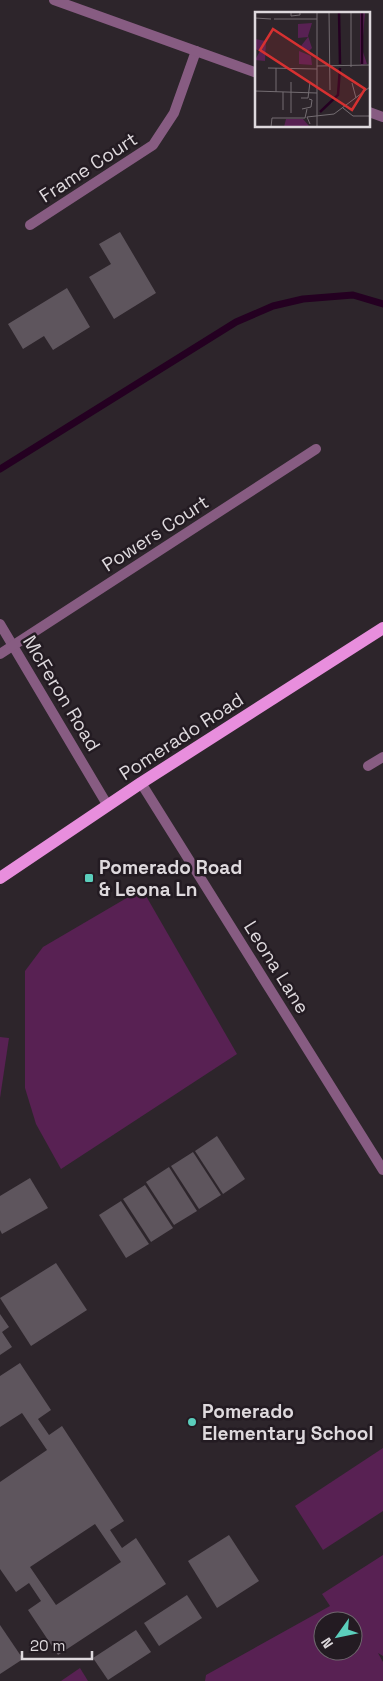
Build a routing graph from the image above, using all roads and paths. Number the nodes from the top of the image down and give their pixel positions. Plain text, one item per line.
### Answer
1 (54, 0) edge
2 (196, 51) junction
3 (255, 71) edge
4 (370, 112) edge
5 (383, 117) edge
6 (30, 225) dead end
7 (316, 449) dead end
8 (0, 624) edge
9 (383, 628) edge
10 (13, 646) junction
11 (0, 654) edge
12 (383, 757) edge
13 (368, 766) dead end
14 (141, 783) junction
15 (108, 806) junction
16 (0, 878) edge
17 (383, 1170) edge

1 - 2 street
2 - 3 street
2 - 6 street, Frame Court
4 - 5 street
7 - 10 street, Powers Court
8 - 10 street, McFeron Road
9 - 14 main road, Pomerado Road
10 - 11 street, Powers Court
10 - 15 street, McFeron Road
12 - 13 street
14 - 15 main road, Pomerado Road
14 - 17 street, Leona Lane
15 - 16 main road, Pomerado Road

